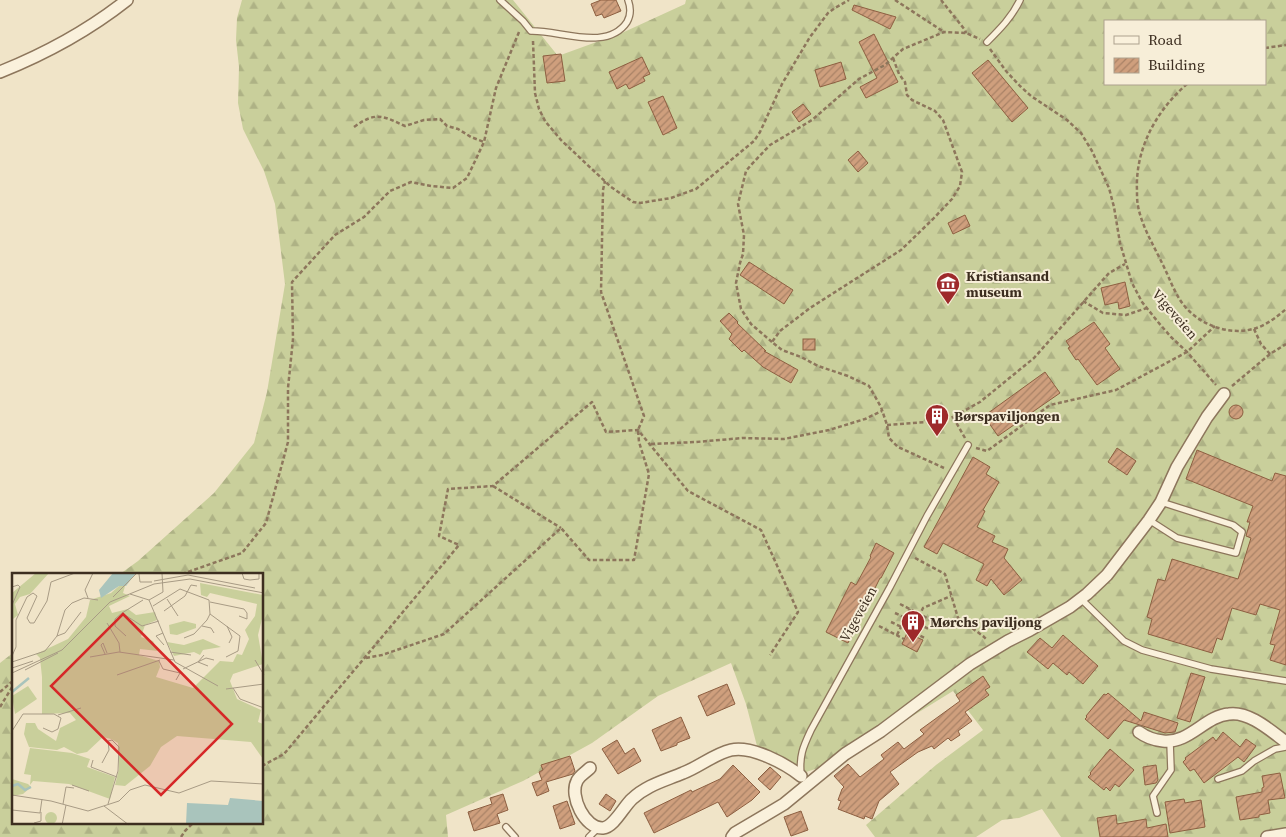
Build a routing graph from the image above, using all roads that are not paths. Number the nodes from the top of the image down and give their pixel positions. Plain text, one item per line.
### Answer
1 (127, 0) edge
2 (500, 0) edge
3 (628, 0) edge
4 (1020, 0) edge
5 (987, 42) road end
6 (0, 72) edge
7 (1224, 394) road end
8 (968, 445) road end
9 (1161, 502) junction
10 (1149, 520) junction
11 (1081, 599) junction
12 (1286, 681) edge
13 (1139, 732) dead end
14 (1170, 742) junction
15 (1286, 742) edge
16 (1286, 747) edge
17 (590, 768) dead end
18 (801, 776) junction
19 (1218, 779) dead end
20 (802, 790) junction
21 (1157, 813) dead end
22 (506, 827) dead end
23 (599, 828) junction
24 (1286, 834) edge
25 (516, 837) edge
26 (589, 837) edge
27 (732, 837) edge
28 (1267, 837) edge

1 - 6 street
2 - 3 lane
4 - 5 lane
7 - 9 street
8 - 18 lane, Vigeveien
9 - 10 street
9 - 10 lane
10 - 11 street
11 - 12 lane
11 - 20 street
13 - 14 street
14 - 15 street
14 - 21 lane
16 - 19 lane
17 - 23 street
18 - 20 lane, Vigeveien
18 - 23 street
20 - 27 street
22 - 25 lane
23 - 26 lane
24 - 28 street

